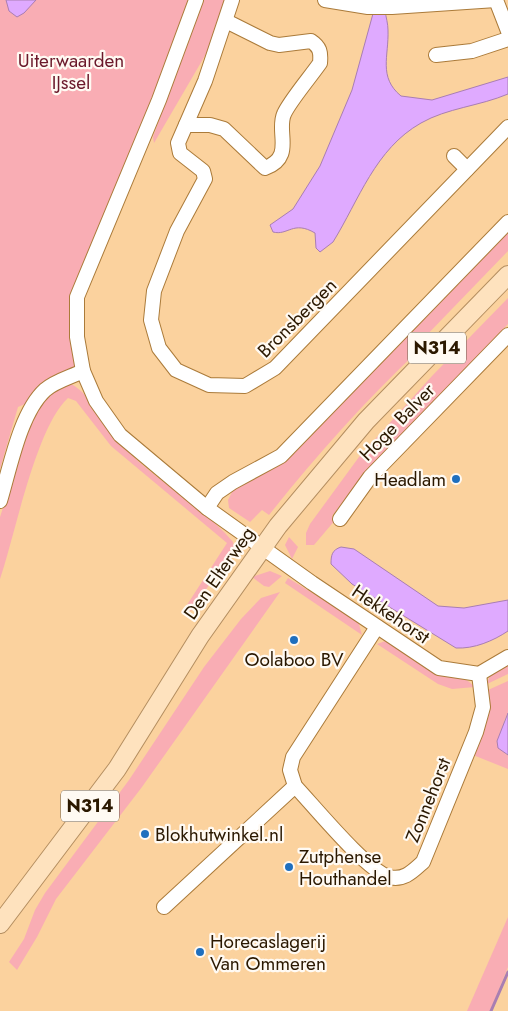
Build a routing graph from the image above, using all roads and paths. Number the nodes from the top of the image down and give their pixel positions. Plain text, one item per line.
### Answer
1 (196, 0) edge
2 (232, 0) edge
3 (325, 0) edge
4 (496, 0) edge
5 (226, 22) junction
6 (508, 31) edge
7 (508, 39) edge
8 (436, 55) dead end
9 (186, 125) junction
10 (508, 127) edge
11 (454, 156) dead end
12 (467, 169) junction
13 (508, 222) edge
14 (508, 275) edge
15 (508, 334) edge
16 (83, 371) junction
17 (0, 501) edge
18 (207, 508) junction
19 (340, 519) dead end
20 (262, 547) junction
21 (377, 627) junction
22 (508, 657) edge
23 (479, 674) junction
24 (295, 786) junction
25 (164, 907) dead end
26 (0, 924) edge

1 - 16 street
2 - 5 street, Bronsbergen
3 - 4 street
4 - 6 street
5 - 9 street, Bronsbergen
5 - 9 street
7 - 8 street
9 - 12 street, Bronsbergen
10 - 12 street, Bronsbergen
11 - 12 street
13 - 18 street
14 - 20 main road, Den Elterweg / N314
15 - 19 street, Hoge Balver
16 - 17 street
16 - 18 street
18 - 20 street
20 - 21 street, Hekkehorst
20 - 26 main road, Den Elterweg / N314
21 - 23 street, Hekkehorst
21 - 24 street
22 - 23 street
23 - 24 street, Zonnehorst
24 - 25 street

